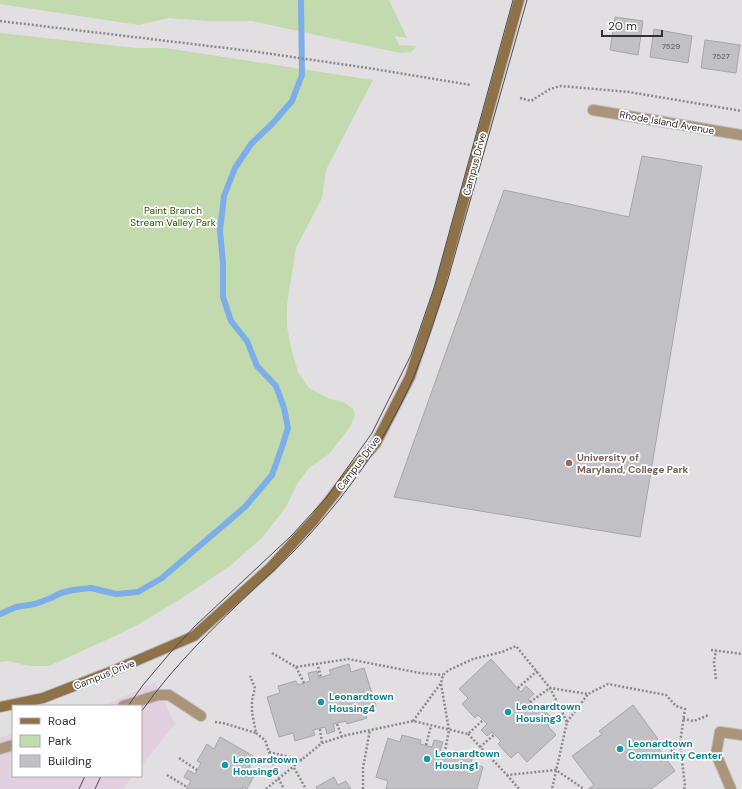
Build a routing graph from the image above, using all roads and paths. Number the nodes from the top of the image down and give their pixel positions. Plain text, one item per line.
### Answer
1 (519, 0) edge
2 (0, 21) edge
3 (471, 86) dead end
4 (520, 98) dead end
5 (593, 110) dead end
6 (742, 111) edge
7 (742, 135) edge
8 (711, 650) dead end
9 (716, 650) junction
10 (272, 653) dead end
11 (742, 654) edge
12 (317, 663) junction
13 (296, 667) junction
14 (537, 671) junction
15 (443, 675) junction
16 (250, 676) dead end
17 (321, 677) dead end
18 (716, 679) dead end
19 (304, 683) dead end
20 (441, 683) junction
21 (518, 688) dead end
22 (550, 688) junction
23 (588, 694) junction
24 (530, 702) dead end
25 (126, 705) edge
26 (0, 707) edge
27 (709, 715) dead end
28 (201, 716) dead end
29 (683, 719) junction
30 (483, 720) dead end
31 (413, 721) junction
32 (212, 722) dead end
33 (567, 722) junction
34 (337, 724) dead end
35 (432, 726) junction
36 (320, 728) dead end
37 (370, 730) junction
38 (449, 730) junction
39 (256, 733) junction
40 (468, 734) junction
41 (495, 734) dead end
42 (742, 735) edge
43 (342, 737) junction
44 (322, 743) junction
45 (680, 743) junction
46 (12, 745) edge
47 (426, 745) dead end
48 (480, 747) junction
49 (0, 749) edge
50 (445, 751) dead end
51 (269, 752) junction
52 (665, 757) dead end
53 (179, 758) dead end
54 (302, 760) junction
55 (294, 768) junction
56 (197, 770) dead end
57 (556, 770) junction
58 (167, 775) dead end
59 (507, 775) junction
60 (278, 778) junction
61 (187, 787) dead end
62 (552, 788) edge
63 (266, 789) edge
64 (284, 789) edge
65 (306, 789) edge
66 (363, 789) edge
67 (518, 789) edge
68 (547, 789) edge
69 (584, 789) edge
70 (684, 789) edge
71 (731, 789) edge

1 - 26 main road, Campus Drive
2 - 3 path
4 - 6 path
5 - 7 street, Rhode Island Avenue
8 - 9 path
9 - 11 path
9 - 18 path
10 - 13 path
12 - 13 path
12 - 15 path
12 - 17 path
13 - 19 path
14 - 15 path
14 - 21 path
14 - 22 path
15 - 20 path
16 - 39 path
20 - 31 path
20 - 38 path
22 - 23 path
22 - 24 path
22 - 33 path
23 - 29 path
23 - 33 path
25 - 28 street
27 - 29 path
29 - 45 path
30 - 40 path
31 - 35 path
31 - 37 path
32 - 39 path
33 - 57 path
34 - 43 path
35 - 38 path
35 - 47 path
36 - 44 path
37 - 43 path
37 - 66 path
38 - 40 path
38 - 50 path
39 - 51 path
40 - 48 path
41 - 48 path
42 - 71 street
43 - 44 path
44 - 54 path
45 - 52 path
45 - 70 path
46 - 49 street
48 - 59 path
51 - 54 path
51 - 60 path
53 - 56 path
54 - 55 path
55 - 60 path
55 - 65 path
57 - 59 path
57 - 62 path
57 - 69 path
58 - 61 path
59 - 67 path
60 - 63 path
60 - 64 path
62 - 68 path

